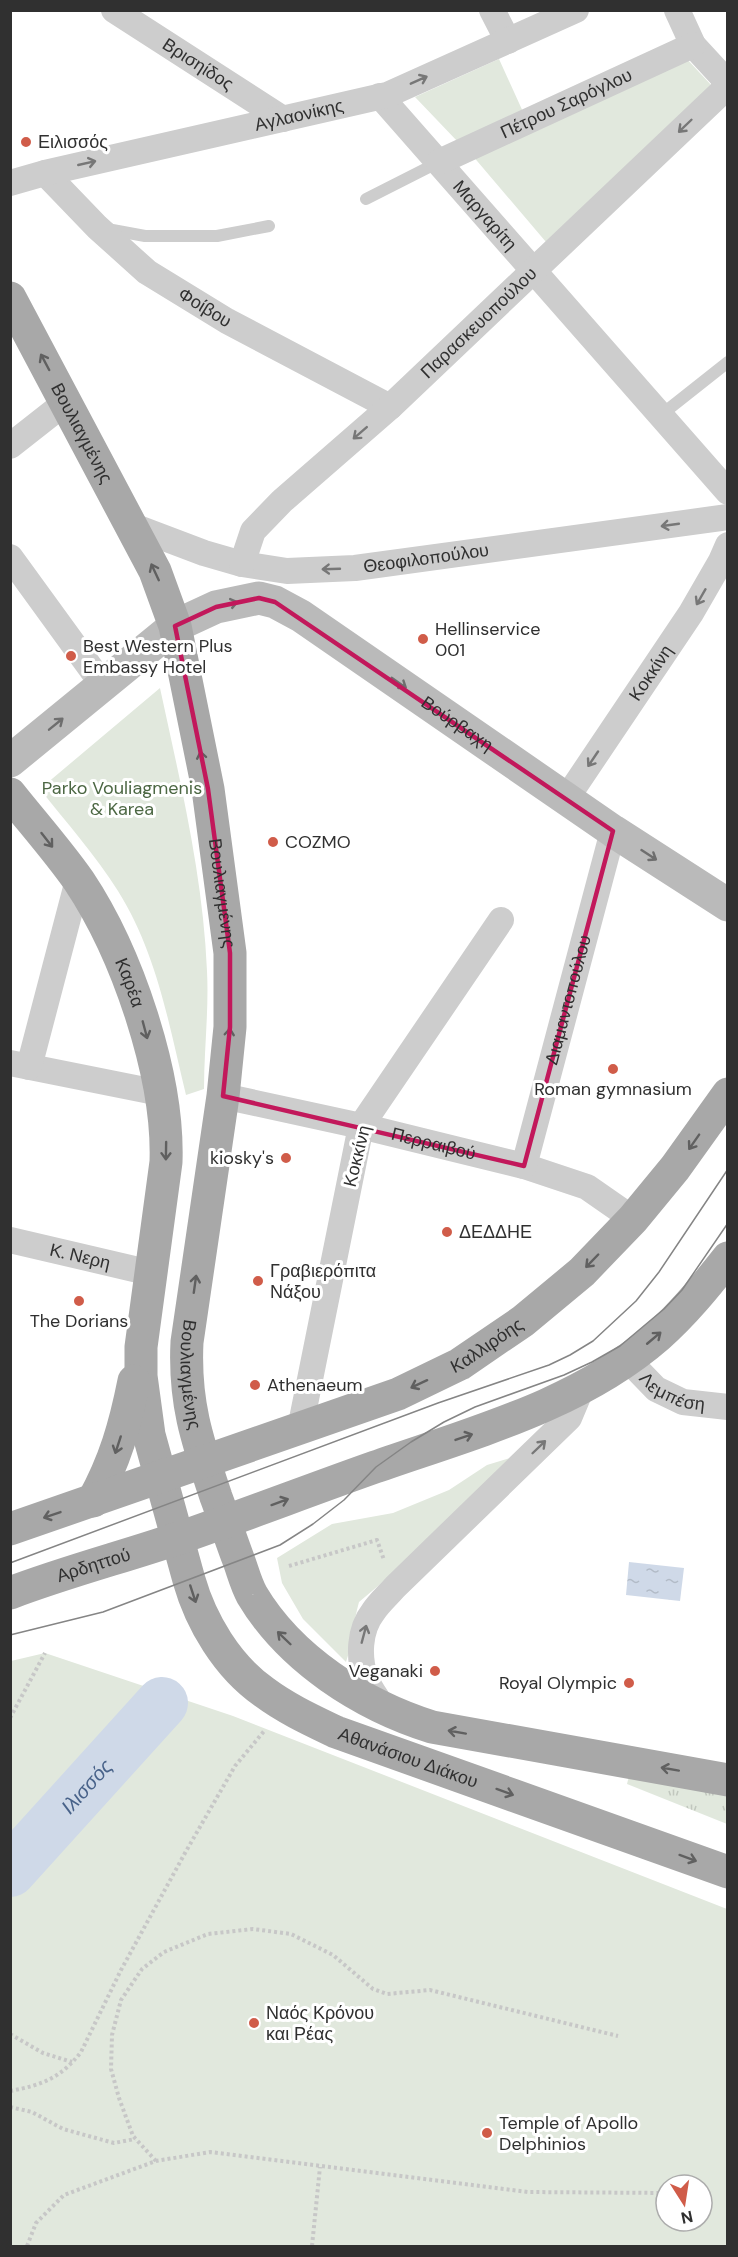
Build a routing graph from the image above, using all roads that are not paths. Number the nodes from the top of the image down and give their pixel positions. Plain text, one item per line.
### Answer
1 (114, 10) edge
2 (492, 10) edge
3 (576, 10) edge
4 (677, 10) edge
5 (508, 41) junction
6 (693, 45) junction
7 (728, 85) edge
8 (380, 96) junction
9 (283, 119) junction
10 (439, 162) junction
11 (45, 173) junction
12 (10, 183) edge
13 (366, 200) dead end
14 (269, 226) dead end
15 (97, 227) junction
16 (534, 271) junction
17 (10, 298) edge
18 (728, 362) edge
19 (66, 402) junction
20 (390, 407) junction
21 (661, 415) junction
22 (10, 446) edge
23 (728, 492) edge
24 (728, 517) edge
25 (130, 525) junction
26 (728, 545) edge
27 (10, 556) edge
28 (243, 564) junction
29 (175, 626) junction
30 (103, 685) junction
31 (10, 761) edge
32 (10, 794) edge
33 (566, 799) junction
34 (613, 831) junction
35 (78, 880) junction
36 (728, 905) edge
37 (501, 920) dead end
38 (20, 1065) edge
39 (160, 1093) junction
40 (728, 1094) edge
41 (223, 1095) junction
42 (361, 1126) junction
43 (524, 1166) junction
44 (633, 1219) junction
45 (10, 1240) edge
46 (728, 1258) edge
47 (151, 1274) junction
48 (141, 1347) junction
49 (627, 1359) junction
50 (582, 1387) junction
51 (728, 1407) edge
52 (300, 1429) junction
53 (204, 1462) junction
54 (161, 1478) junction
55 (93, 1501) junction
56 (225, 1522) junction
57 (10, 1529) edge
58 (177, 1538) junction
59 (10, 1593) edge
60 (383, 1708) junction
61 (728, 1780) edge
62 (728, 1872) edge

1 - 9 street, Βρισηίδος
2 - 5 street
3 - 5 street, Αγλαονίκης
4 - 6 street
8 -> 5 street, Αγλαονίκης
6 - 7 street
6 - 10 street, Πέτρου Σαρόγλου
7 -> 16 street, Παρασκευοπούλου
8 - 9 street, Αγλαονίκης
8 - 10 street, Μαργαρίτη
11 -> 9 street, Αγλαονίκης
10 - 13 lane
10 - 16 street, Μαργαρίτη
11 - 12 street, Αγλαονίκης
11 - 15 street, Φοίβου
14 - 15 lane
15 - 20 street, Φοίβου
16 - 20 street, Παρασκευοπούλου
16 - 21 street, Μαργαρίτη
19 -> 17 main road, Βουλιαγμένης
18 - 21 lane
19 - 22 street
19 - 25 main road, Βουλιαγμένης
20 -> 28 street, Παρασκευοπούλου
21 - 23 street, Μαργαρίτη
24 -> 28 street, Θεοφιλοπούλου
25 - 28 street, Θεοφιλοπούλου
29 -> 25 main road, Βουλιαγμένης
26 -> 33 street, Κοκκίνη
27 - 30 street
29 - 30 street, Βούρβαχη
29 -> 33 street, Βούρβαχη
41 -> 29 main road, Βουλιαγμένης
31 -> 30 street, Βούρβαχη
32 -> 35 main road, Καρέα
33 - 34 street, Βούρβαχη
34 -> 36 street, Βούρβαχη
34 - 43 street, Διαμαντοπούλου
35 - 38 street
35 -> 39 main road, Καρέα
37 - 42 street, Κοκκίνη
38 - 39 street
39 -> 47 main road
40 -> 44 main road, Καλλιρόης
41 - 42 street, Περραιβού
53 -> 41 main road, Βουλιαγμένης
42 - 43 street, Περραιβού
42 - 52 street, Κοκκίνη
43 - 44 street, Περραιβού
44 -> 52 main road, Καλλιρόης
45 - 47 street, Κ. Νερη
49 -> 46 main road
47 - 48 main road
48 - 54 main road
48 -> 55 main road
49 - 50 main road
49 - 51 street, Λεμπέση
56 -> 50 main road
60 -> 50 street
52 - 53 main road, Καλλιρόης
53 - 54 main road, Καλλιρόης
53 - 56 main road, Βουλιαγμένης
54 - 55 main road
54 - 58 main road
55 -> 57 main road
56 - 58 main road
60 -> 56 main road, Αθανάσιου Διάκου
58 - 59 main road, Αρδηττού
58 -> 62 main road, Αθανάσιου Διάκου
61 -> 60 main road, Αθανάσιου Διάκου

